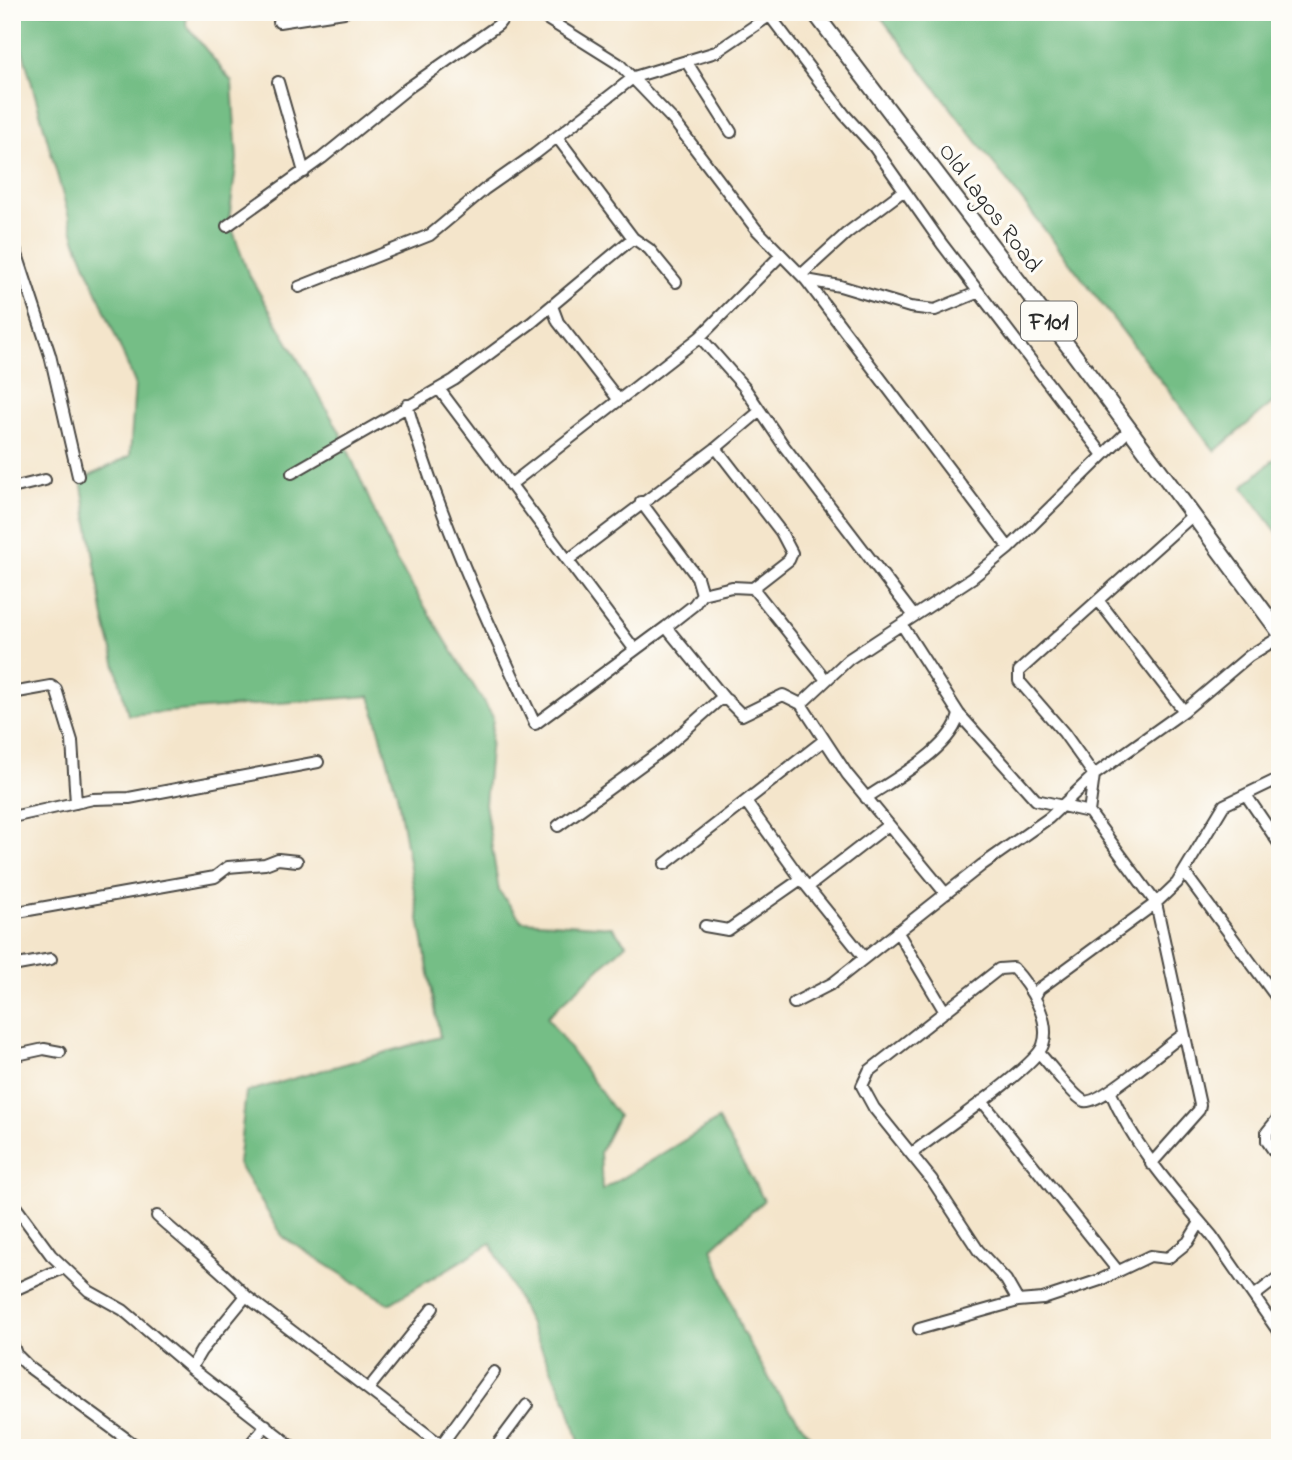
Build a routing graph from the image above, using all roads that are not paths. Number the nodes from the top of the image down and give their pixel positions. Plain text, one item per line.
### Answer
1 (344, 12) edge
2 (508, 12) edge
3 (536, 12) edge
4 (814, 12) edge
5 (768, 14) edge
6 (279, 22) dead end
7 (686, 61) junction
8 (634, 77) junction
9 (278, 82) dead end
10 (731, 132) dead end
11 (557, 137) junction
12 (304, 172) junction
13 (904, 191) junction
14 (227, 226) dead end
15 (633, 238) junction
16 (12, 239) edge
17 (780, 256) junction
18 (804, 278) junction
19 (676, 282) dead end
20 (299, 287) dead end
21 (979, 292) junction
22 (552, 306) junction
23 (700, 337) junction
24 (439, 389) junction
25 (618, 400) junction
26 (407, 405) junction
27 (760, 411) junction
28 (1129, 430) junction
29 (716, 448) junction
30 (1103, 454) junction
31 (292, 473) dead end
32 (78, 476) dead end
33 (45, 480) dead end
34 (510, 485) junction
35 (12, 488) edge
36 (641, 502) junction
37 (1193, 515) junction
38 (1009, 548) junction
39 (568, 560) junction
40 (753, 588) junction
41 (702, 594) junction
42 (1098, 600) junction
43 (914, 616) junction
44 (902, 625) junction
45 (666, 626) junction
46 (1280, 635) edge
47 (635, 650) junction
48 (826, 680) junction
49 (12, 692) edge
50 (724, 698) junction
51 (801, 704) junction
52 (1184, 711) junction
53 (959, 714) junction
54 (974, 730) junction
55 (952, 734) junction
56 (823, 741) junction
57 (318, 762) dead end
58 (1094, 775) junction
59 (1280, 778) edge
60 (1245, 795) junction
61 (866, 798) junction
62 (746, 802) junction
63 (76, 803) junction
64 (1058, 806) junction
65 (1089, 813) junction
66 (12, 817) edge
67 (558, 826) dead end
68 (887, 826) junction
69 (1280, 845) edge
70 (297, 861) dead end
71 (665, 864) dead end
72 (1184, 872) junction
73 (804, 883) junction
74 (946, 894) junction
75 (1156, 903) junction
76 (12, 913) edge
77 (705, 926) dead end
78 (897, 931) junction
79 (863, 956) junction
80 (51, 959) dead end
81 (12, 966) edge
82 (1036, 995) junction
83 (1280, 1002) edge
84 (794, 1003) dead end
85 (945, 1012) junction
86 (1184, 1034) junction
87 (60, 1052) dead end
88 (1040, 1053) junction
89 (12, 1056) edge
90 (1110, 1091) junction
91 (982, 1101) junction
92 (1280, 1116) edge
93 (911, 1154) junction
94 (1280, 1160) edge
95 (1151, 1164) junction
96 (12, 1202) edge
97 (157, 1216) dead end
98 (1199, 1224) junction
99 (63, 1268) junction
100 (1118, 1271) junction
101 (1280, 1276) edge
102 (12, 1291) edge
103 (246, 1296) junction
104 (1254, 1296) junction
105 (1018, 1301) junction
106 (433, 1308) dead end
107 (919, 1329) dead end
108 (1280, 1335) edge
109 (12, 1343) edge
110 (191, 1368) junction
111 (494, 1372) dead end
112 (369, 1388) junction
113 (527, 1405) dead end
114 (266, 1425) junction
115 (443, 1446) edge
116 (139, 1448) edge
117 (247, 1448) edge
118 (294, 1448) edge
119 (495, 1448) edge

1 - 6 street
2 - 12 street
3 - 8 street
4 - 28 main road, Old Lagos Road / F101
5 - 7 street
5 - 13 street
7 - 8 street
7 - 10 street
8 - 11 street
8 - 17 street
9 - 12 street
11 - 15 street
11 - 20 street
12 - 14 street
13 - 18 street
13 - 21 street
15 - 19 street
15 - 22 street
16 - 32 street
17 - 18 street
17 - 23 street
18 - 21 street
18 - 38 street
21 - 30 street
22 - 24 street
22 - 25 street
23 - 25 street
23 - 27 street
24 - 26 street
24 - 34 street
25 - 34 street
26 - 31 street
26 - 47 street
27 - 29 street
27 - 43 street
28 - 30 street
28 - 37 main road, Old Lagos Road / F101
29 - 36 street
29 - 40 street
30 - 38 street
33 - 35 street
34 - 39 street
36 - 39 street
36 - 41 street
37 - 42 street
37 - 46 main road, Old Lagos Road / F101
38 - 43 street
39 - 47 street
40 - 41 street
40 - 48 street
41 - 45 street
42 - 52 street
42 - 58 street
43 - 44 street
44 - 48 street
44 - 53 street
45 - 47 street
45 - 50 street
46 - 52 street
48 - 51 street
49 - 63 street
50 - 51 street
50 - 67 street
51 - 56 street
52 - 58 street
53 - 54 street
53 - 55 street
54 - 55 street
54 - 64 street
55 - 61 street
56 - 61 street
56 - 62 street
57 - 63 street
58 - 64 street
58 - 65 street
59 - 60 street
60 - 69 street
60 - 72 street
61 - 68 street
62 - 71 street
62 - 73 street
63 - 66 street
64 - 65 street
64 - 74 street
65 - 75 street
68 - 73 street
68 - 74 street
70 - 76 street
72 - 75 street
72 - 83 street
73 - 77 street
73 - 79 street
74 - 78 street
75 - 82 street
75 - 86 street
78 - 79 street
78 - 85 street
79 - 84 street
80 - 81 street
82 - 85 street
82 - 88 street
85 - 93 street
86 - 90 street
86 - 95 street
87 - 89 street
88 - 90 street
88 - 91 street
90 - 95 street
91 - 93 street
91 - 100 street
92 - 94 street
93 - 105 street
95 - 98 street
96 - 99 street
97 - 103 street
98 - 100 street
98 - 104 street
99 - 102 street
99 - 110 street
100 - 105 street
101 - 104 street
103 - 110 street
103 - 112 street
104 - 108 street
105 - 107 street
106 - 112 street
109 - 116 street
110 - 114 street
111 - 115 street
112 - 115 street
113 - 119 street
114 - 117 street
114 - 118 street

